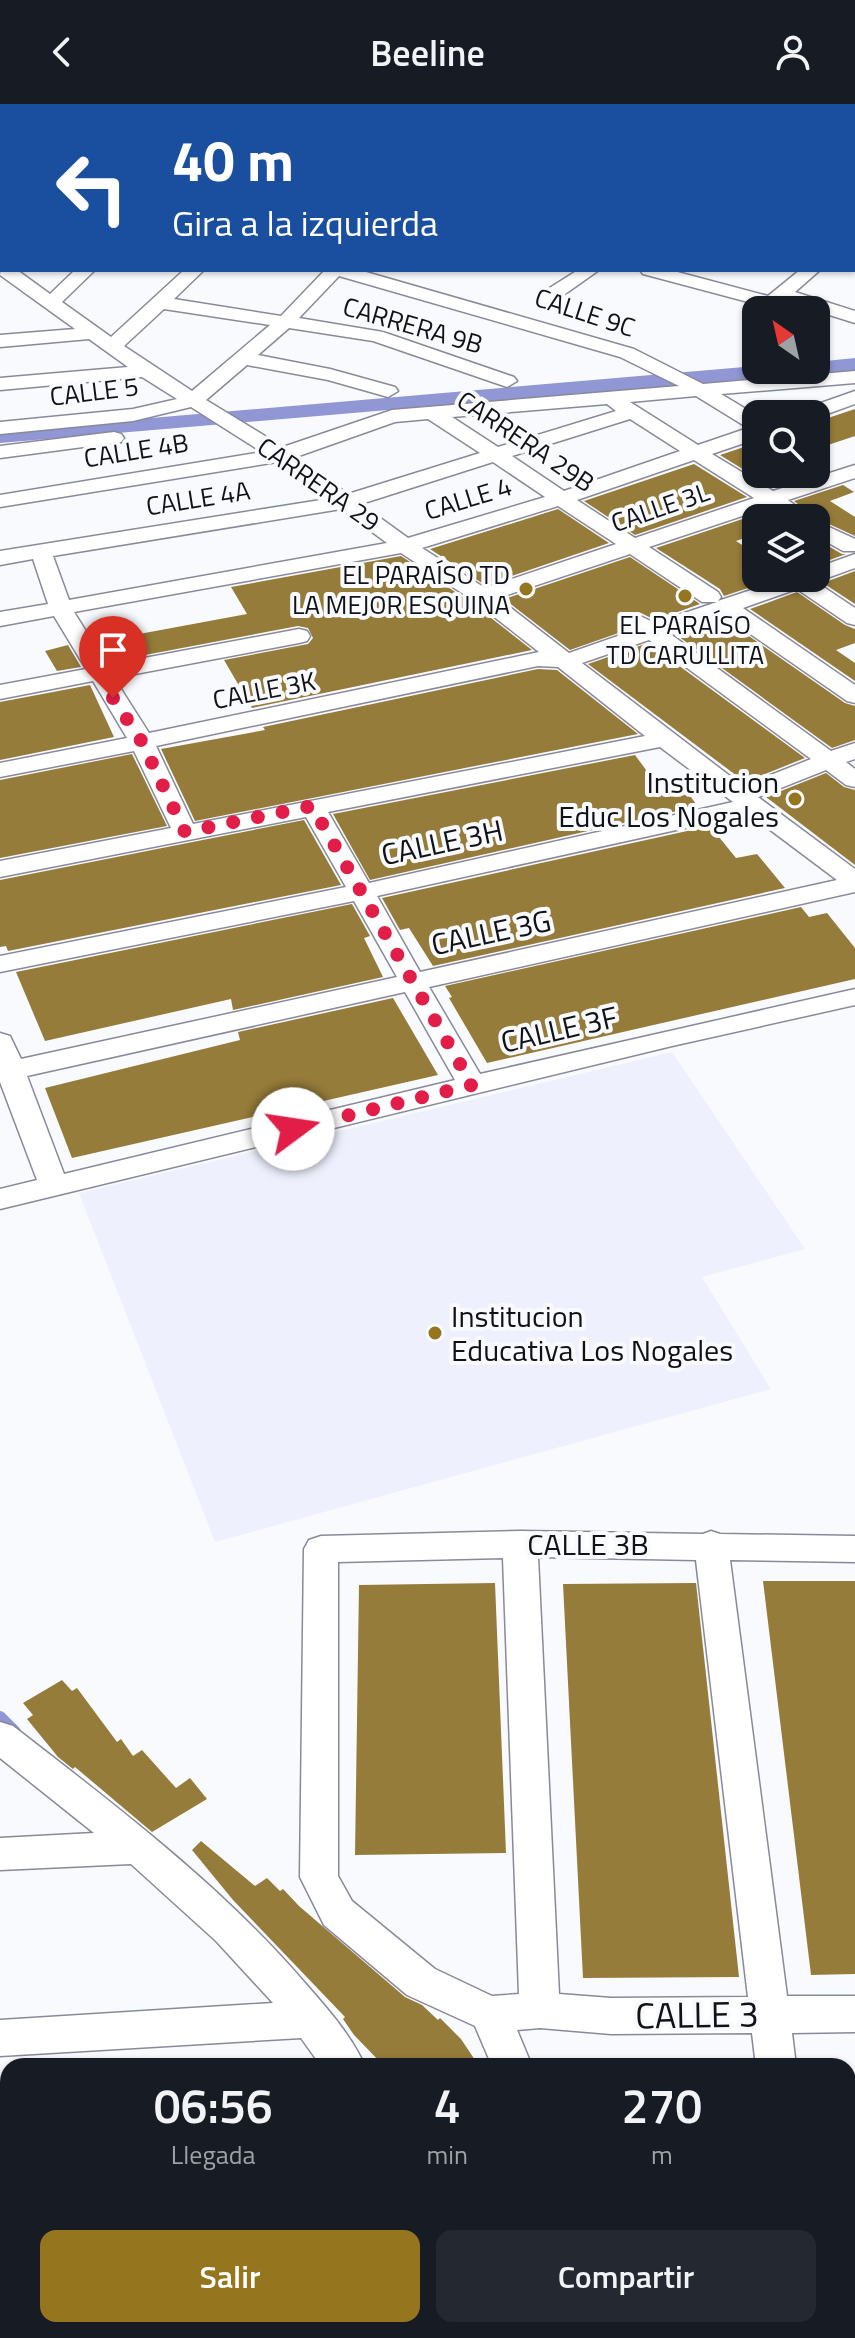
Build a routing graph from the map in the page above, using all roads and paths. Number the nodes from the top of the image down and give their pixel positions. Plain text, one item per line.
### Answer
1 (8, 272) edge
2 (83, 272) edge
3 (193, 272) edge
4 (335, 272) edge
5 (345, 272) edge
6 (587, 272) edge
7 (658, 272) edge
8 (809, 272) edge
9 (13, 296) dead end
10 (768, 296) edge
11 (779, 296) edge
12 (45, 299) junction
13 (544, 300) dead end
14 (162, 303) junction
15 (830, 311) edge
16 (855, 317) edge
17 (287, 320) junction
18 (830, 320) edge
19 (855, 328) edge
20 (93, 333) junction
21 (0, 341) edge
22 (112, 347) junction
23 (242, 358) junction
24 (146, 371) junction
25 (855, 377) edge
26 (507, 381) dead end
27 (689, 383) junction
28 (0, 384) edge
29 (388, 391) dead end
30 (855, 397) edge
31 (612, 399) junction
32 (830, 406) edge
33 (208, 410) junction
34 (431, 412) junction
35 (632, 412) junction
36 (742, 415) edge
37 (0, 428) edge
38 (742, 437) edge
39 (114, 438) dead end
40 (0, 452) edge
41 (496, 453) junction
42 (698, 453) junction
43 (281, 455) junction
44 (830, 468) edge
45 (850, 477) edge
46 (562, 498) junction
47 (768, 500) junction
48 (0, 501) edge
49 (346, 502) junction
50 (775, 504) edge
51 (830, 536) edge
52 (405, 546) junction
53 (632, 546) junction
54 (854, 551) edge
55 (41, 552) junction
56 (830, 556) edge
57 (0, 558) edge
58 (830, 565) edge
59 (742, 589) edge
60 (756, 592) edge
61 (824, 592) edge
62 (482, 596) junction
63 (718, 602) junction
64 (61, 609) junction
65 (855, 618) edge
66 (0, 619) edge
67 (645, 627) junction
68 (299, 636) dead end
69 (552, 657) junction
70 (99, 675) junction
71 (0, 692) edge
72 (855, 696) edge
73 (664, 739) junction
74 (142, 742) junction
75 (855, 750) edge
76 (827, 761) junction
77 (0, 770) edge
78 (855, 780) edge
79 (748, 800) junction
80 (312, 806) junction
81 (185, 832) junction
82 (0, 869) edge
83 (855, 883) edge
84 (362, 892) junction
85 (0, 964) edge
86 (412, 982) junction
87 (855, 997) edge
88 (0, 1042) edge
89 (6, 1072) edge
90 (472, 1085) junction
91 (54, 1186) junction
92 (0, 1199) edge
93 (520, 1544) junction
94 (711, 1544) junction
95 (855, 1549) edge
96 (0, 1737) edge
97 (140, 1847) junction
98 (0, 1854) edge
99 (540, 2010) junction
100 (768, 2013) junction
101 (490, 2014) junction
102 (855, 2014) edge
103 (313, 2019) junction
104 (0, 2038) edge
105 (340, 2058) edge
106 (509, 2058) edge
107 (775, 2058) edge

1 - 12 street, CARRERA 29
2 - 12 street
3 - 14 street
4 - 17 street
5 - 27 street, CALLE 9C
6 - 13 street
7 - 10 street
8 - 11 street
9 - 12 street
12 - 20 street, CARRERA 29
14 - 17 street, CARRERA 9B
14 - 22 street
15 - 16 street
17 - 23 street
17 - 26 street, CARRERA 9B
18 - 19 street
20 - 21 street
20 - 22 street, CARRERA 29
22 - 24 street, CARRERA 29
23 - 29 street
23 - 33 street
24 - 28 street
24 - 33 street, CARRERA 29
25 - 27 street
27 - 31 street
27 - 36 street, CALLE 9C
30 - 32 street
31 - 34 street
31 - 35 street
33 - 37 street, CALLE 5
33 - 43 street, CARRERA 29
34 - 41 street, CARRERA 29B
34 - 43 street
35 - 41 street, CALLE 4A
35 - 42 street
38 - 42 street, CALLE 4
39 - 40 street
41 - 46 street, CARRERA 29B
41 - 49 street, CALLE 4A
42 - 46 street, CALLE 4
42 - 47 street
43 - 48 street, CALLE 4B
43 - 49 street, CARRERA 29
44 - 45 street
45 - 47 street, CALLE 3L
46 - 52 street, CALLE 4
46 - 53 street, CARRERA 29B
47 - 50 street
47 - 53 street, CALLE 3L
49 - 52 street, CARRERA 29
49 - 55 street, CALLE 4A
51 - 54 street
52 - 62 street, CARRERA 29
52 - 64 street, CALLE 4
53 - 62 street, CALLE 3L
53 - 63 street, CARRERA 29B
54 - 56 street
54 - 58 street, CALLE 3K
55 - 57 street, CALLE 4A
55 - 64 street
59 - 63 street, CALLE 3K
60 - 63 street, CALLE 3K
61 - 65 street
62 - 69 street, CARRERA 29
63 - 67 street, CALLE 3K
63 - 72 street, CARRERA 29B
64 - 66 street, CALLE 4
64 - 70 street
67 - 69 street, CALLE 3K
67 - 76 street
68 - 70 street
69 - 73 street, CARRERA 29
69 - 74 street, CALLE 3K
70 - 71 street
70 - 74 street
73 - 79 street, CARRERA 29
73 - 80 street, CALLE 3H
74 - 77 street, CALLE 3K
74 - 81 street
75 - 76 street, CALLE 3H
76 - 78 street
76 - 79 street, CALLE 3H
79 - 83 street, CARRERA 29
79 - 84 street, CALLE 3H
80 - 81 street, CALLE 3H
80 - 84 street
81 - 82 street, CALLE 3H
83 - 86 street, CALLE 3G
84 - 85 street, CALLE 3H
84 - 86 street
86 - 89 street, CALLE 3G
86 - 90 street
87 - 90 street, CALLE 3F
88 - 89 street
89 - 91 street
90 - 91 street, CALLE 3F
91 - 92 street, CALLE 3F
93 - 94 street, CALLE 3B
93 - 99 street
93 - 101 street, CALLE 3B
94 - 95 street, CALLE 3B
94 - 100 street
96 - 97 street
97 - 98 street
97 - 103 street
99 - 100 street, CALLE 3
99 - 101 street, CALLE 3
100 - 102 street, CALLE 3
100 - 107 street
101 - 106 street
103 - 104 street
103 - 105 street

